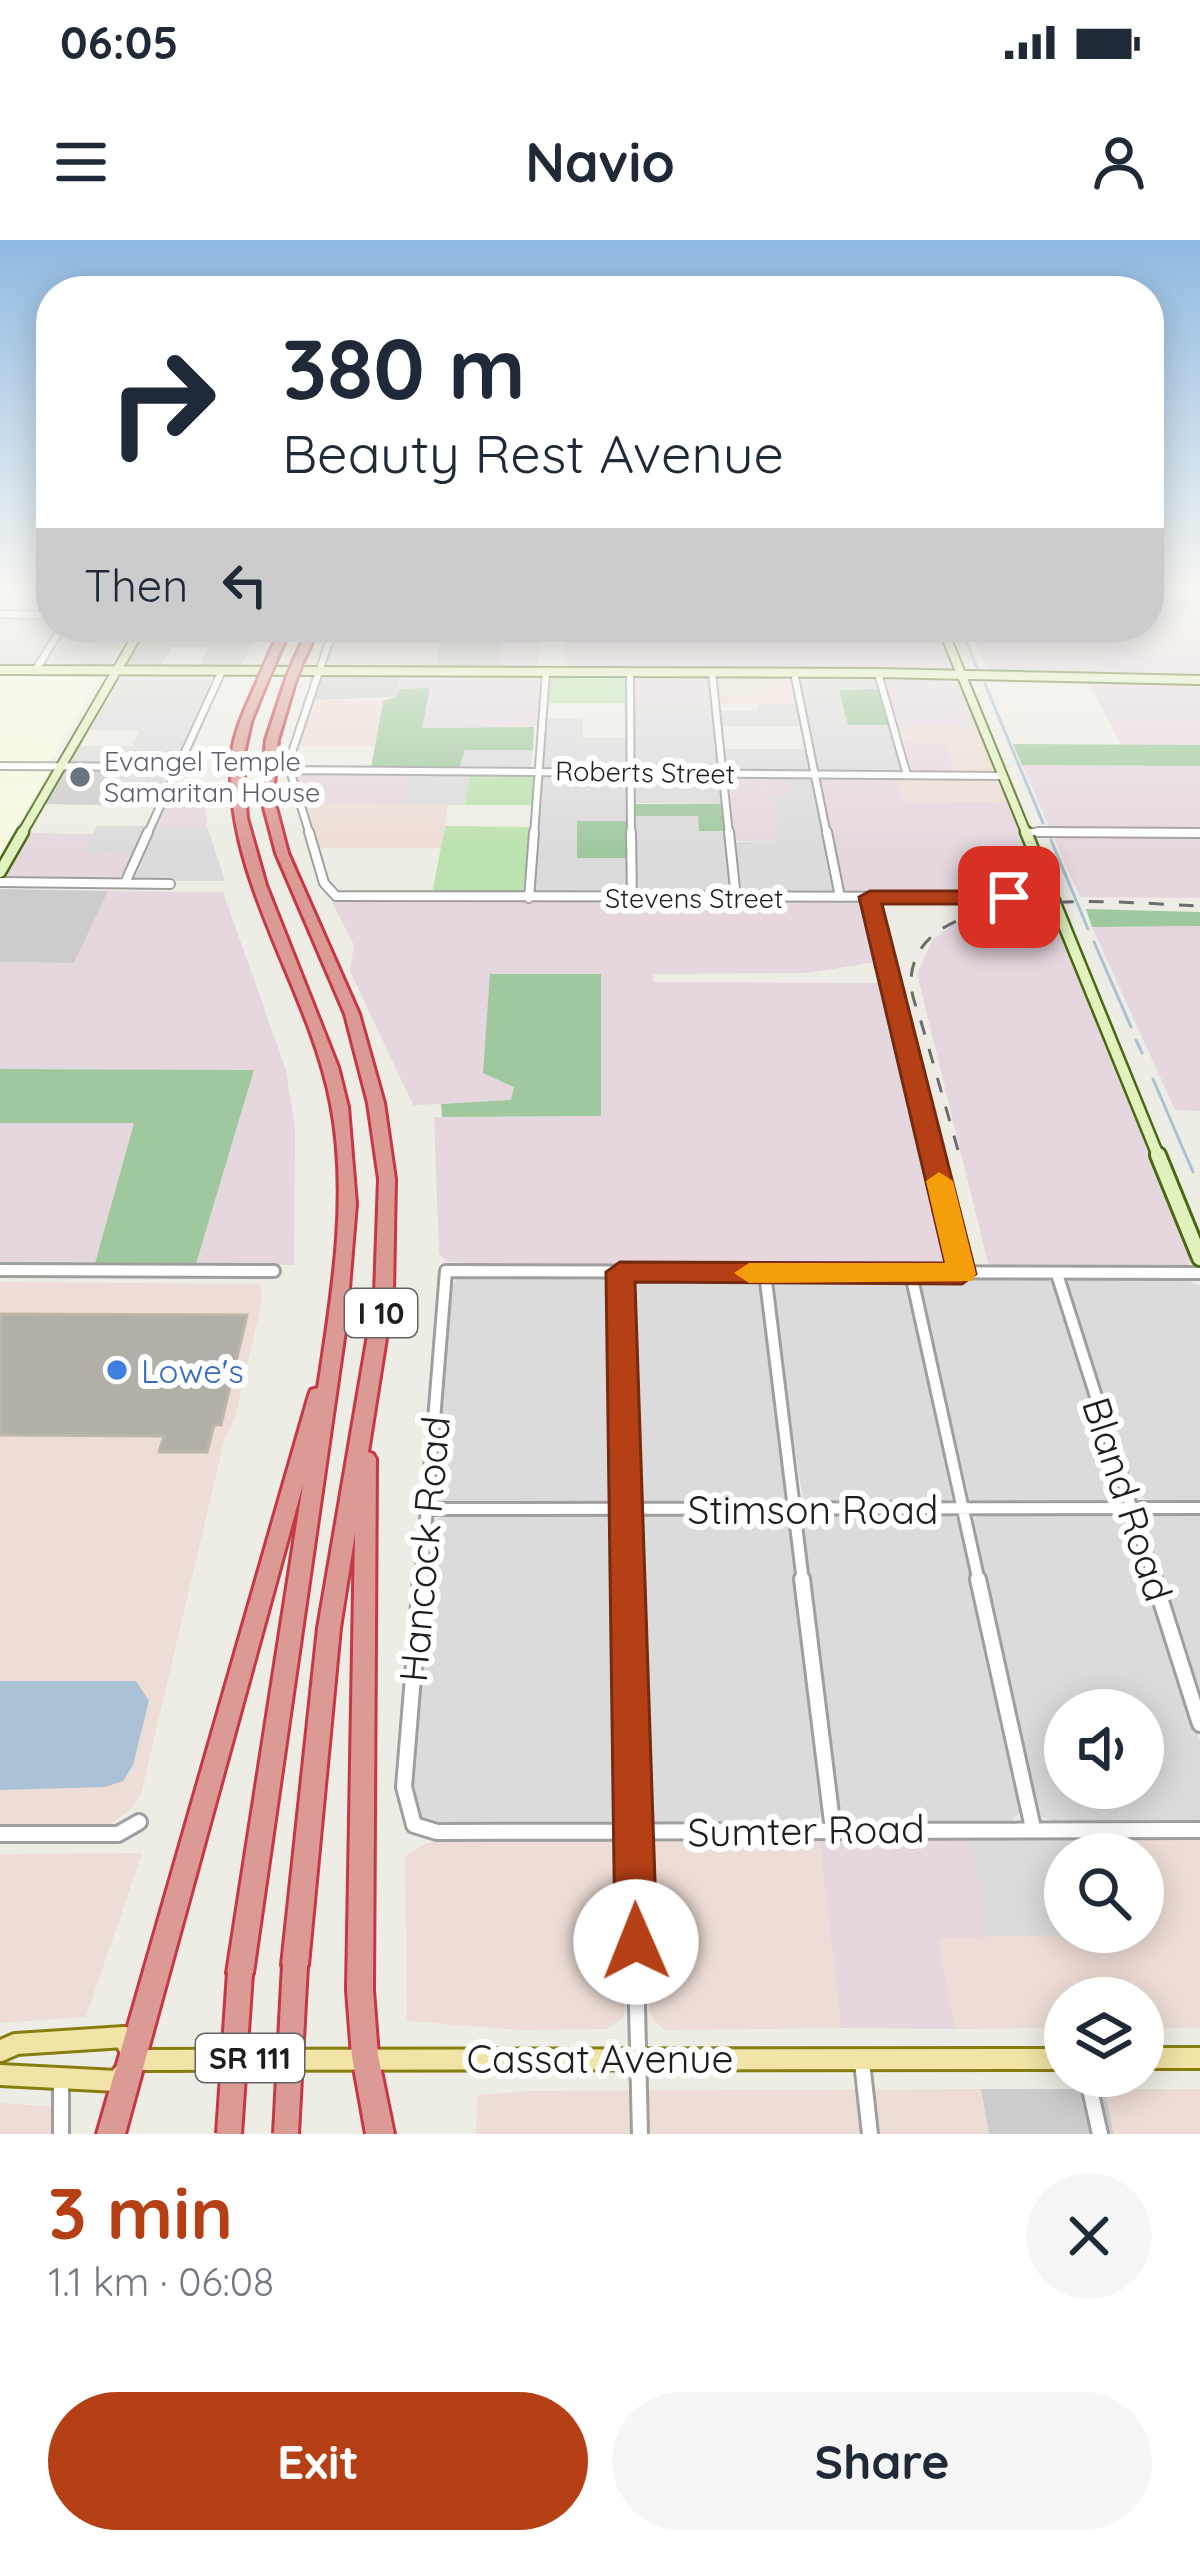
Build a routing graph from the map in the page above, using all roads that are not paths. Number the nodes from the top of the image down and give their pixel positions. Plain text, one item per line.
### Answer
1 (113, 675) edge
2 (220, 675) edge
3 (265, 675) edge
4 (293, 675) edge
5 (319, 675) edge
6 (546, 675) edge
7 (630, 675) edge
8 (712, 675) edge
9 (795, 675) edge
10 (879, 675) edge
11 (928, 675) edge
12 (962, 677) junction
13 (1200, 680) edge
14 (0, 766) edge
15 (61, 766) junction
16 (177, 767) junction
17 (288, 770) junction
18 (539, 771) junction
19 (630, 772) junction
20 (722, 773) junction
21 (815, 774) junction
22 (908, 775) junction
23 (1002, 776) junction
24 (1025, 832) junction
25 (1200, 833) edge
26 (0, 872) edge
27 (0, 882) edge
28 (125, 883) junction
29 (170, 884) dead end
30 (840, 897) junction
31 (870, 897) junction
32 (1052, 897) junction
33 (529, 898) junction
34 (632, 898) junction
35 (736, 898) junction
36 (1200, 1258) edge
37 (0, 1270) edge
38 (274, 1271) dead end
39 (620, 1272) junction
40 (765, 1273) junction
41 (1200, 1273) edge
42 (911, 1274) junction
43 (962, 1274) junction
44 (1057, 1274) junction
45 (338, 1324) junction
46 (366, 1407) junction
47 (963, 1508) junction
48 (1131, 1508) junction
49 (1200, 1508) edge
50 (427, 1509) junction
51 (626, 1509) junction
52 (795, 1509) junction
53 (1200, 1724) edge
54 (139, 1822) dead end
55 (414, 1826) joint
56 (1034, 1828) junction
57 (833, 1830) junction
58 (1200, 1830) edge
59 (633, 1832) junction
60 (0, 1834) edge
61 (0, 2051) edge
62 (365, 2056) junction
63 (1164, 2058) edge
64 (1200, 2058) edge
65 (861, 2059) junction
66 (1044, 2059) edge
67 (134, 2060) junction
68 (638, 2060) junction
69 (0, 2075) edge
70 (61, 2079) junction
71 (1092, 2097) edge
72 (61, 2134) edge
73 (111, 2134) edge
74 (229, 2134) edge
75 (286, 2134) edge
76 (380, 2134) edge
77 (640, 2134) edge
78 (871, 2134) edge
79 (1100, 2134) edge

1 - 15 street
2 - 16 street
3 - 45 highway, I 10, bridge
4 - 46 highway, I 10
5 - 17 street
6 - 18 street
7 - 19 street
8 - 20 street
9 - 21 street
10 - 22 street
11 - 12 street
12 - 13 street
12 - 23 street
14 - 15 street
15 - 16 street
15 - 26 street
16 - 28 street
17 - 18 street, Roberts Street
17 - 33 street, Stevens Street
18 - 19 street, Roberts Street
18 - 33 street
19 - 20 street, Roberts Street
19 - 34 street
20 - 21 street, Roberts Street
20 - 35 street
21 - 22 street, Roberts Street
21 - 30 street
22 - 23 street, Roberts Street
23 - 24 street
24 - 25 street
24 - 32 street
27 - 28 street
28 - 29 street
30 - 31 street, Stevens Street
30 - 35 street, Stevens Street
31 - 32 street, Stevens Street
31 - 43 street
32 - 36 street
33 - 34 street, Stevens Street
34 - 35 street, Stevens Street
37 - 38 street
39 - 40 street
39 - 50 street, Hancock Road
39 - 51 street
40 - 42 street
40 - 52 street
41 - 44 street
42 - 43 street
42 - 47 street
43 - 44 street
44 - 48 street, Bland Road
45 - 67 highway
45 - 74 highway, I 10, bridge
46 - 62 highway
46 - 75 highway, I 10, bridge
47 - 48 street, Stimson Road
47 - 52 street, Stimson Road
47 - 56 street
48 - 49 street, Stimson Road
48 - 53 street, Bland Road
50 - 51 street, Stimson Road
50 - 55 street, Hancock Road
51 - 52 street, Stimson Road
51 - 59 street
52 - 57 street
54 - 60 street
55 - 59 street, Sumter Road
56 - 57 street, Sumter Road
56 - 58 street, Sumter Road
57 - 59 street, Sumter Road
59 - 68 street
61 - 67 main road, Cassat Avenue / SR 111
62 - 67 main road, Cassat Avenue / SR 111
62 - 68 main road, Cassat Avenue / SR 111
62 - 76 highway
63 - 64 main road
65 - 66 main road, Cassat Avenue / SR 111
65 - 68 main road, Cassat Avenue / SR 111
65 - 78 street
67 - 70 main road, Cassat Avenue / SR 111
67 - 73 highway
68 - 77 street
69 - 70 main road, Cassat Avenue / SR 111
70 - 72 street
71 - 79 street

